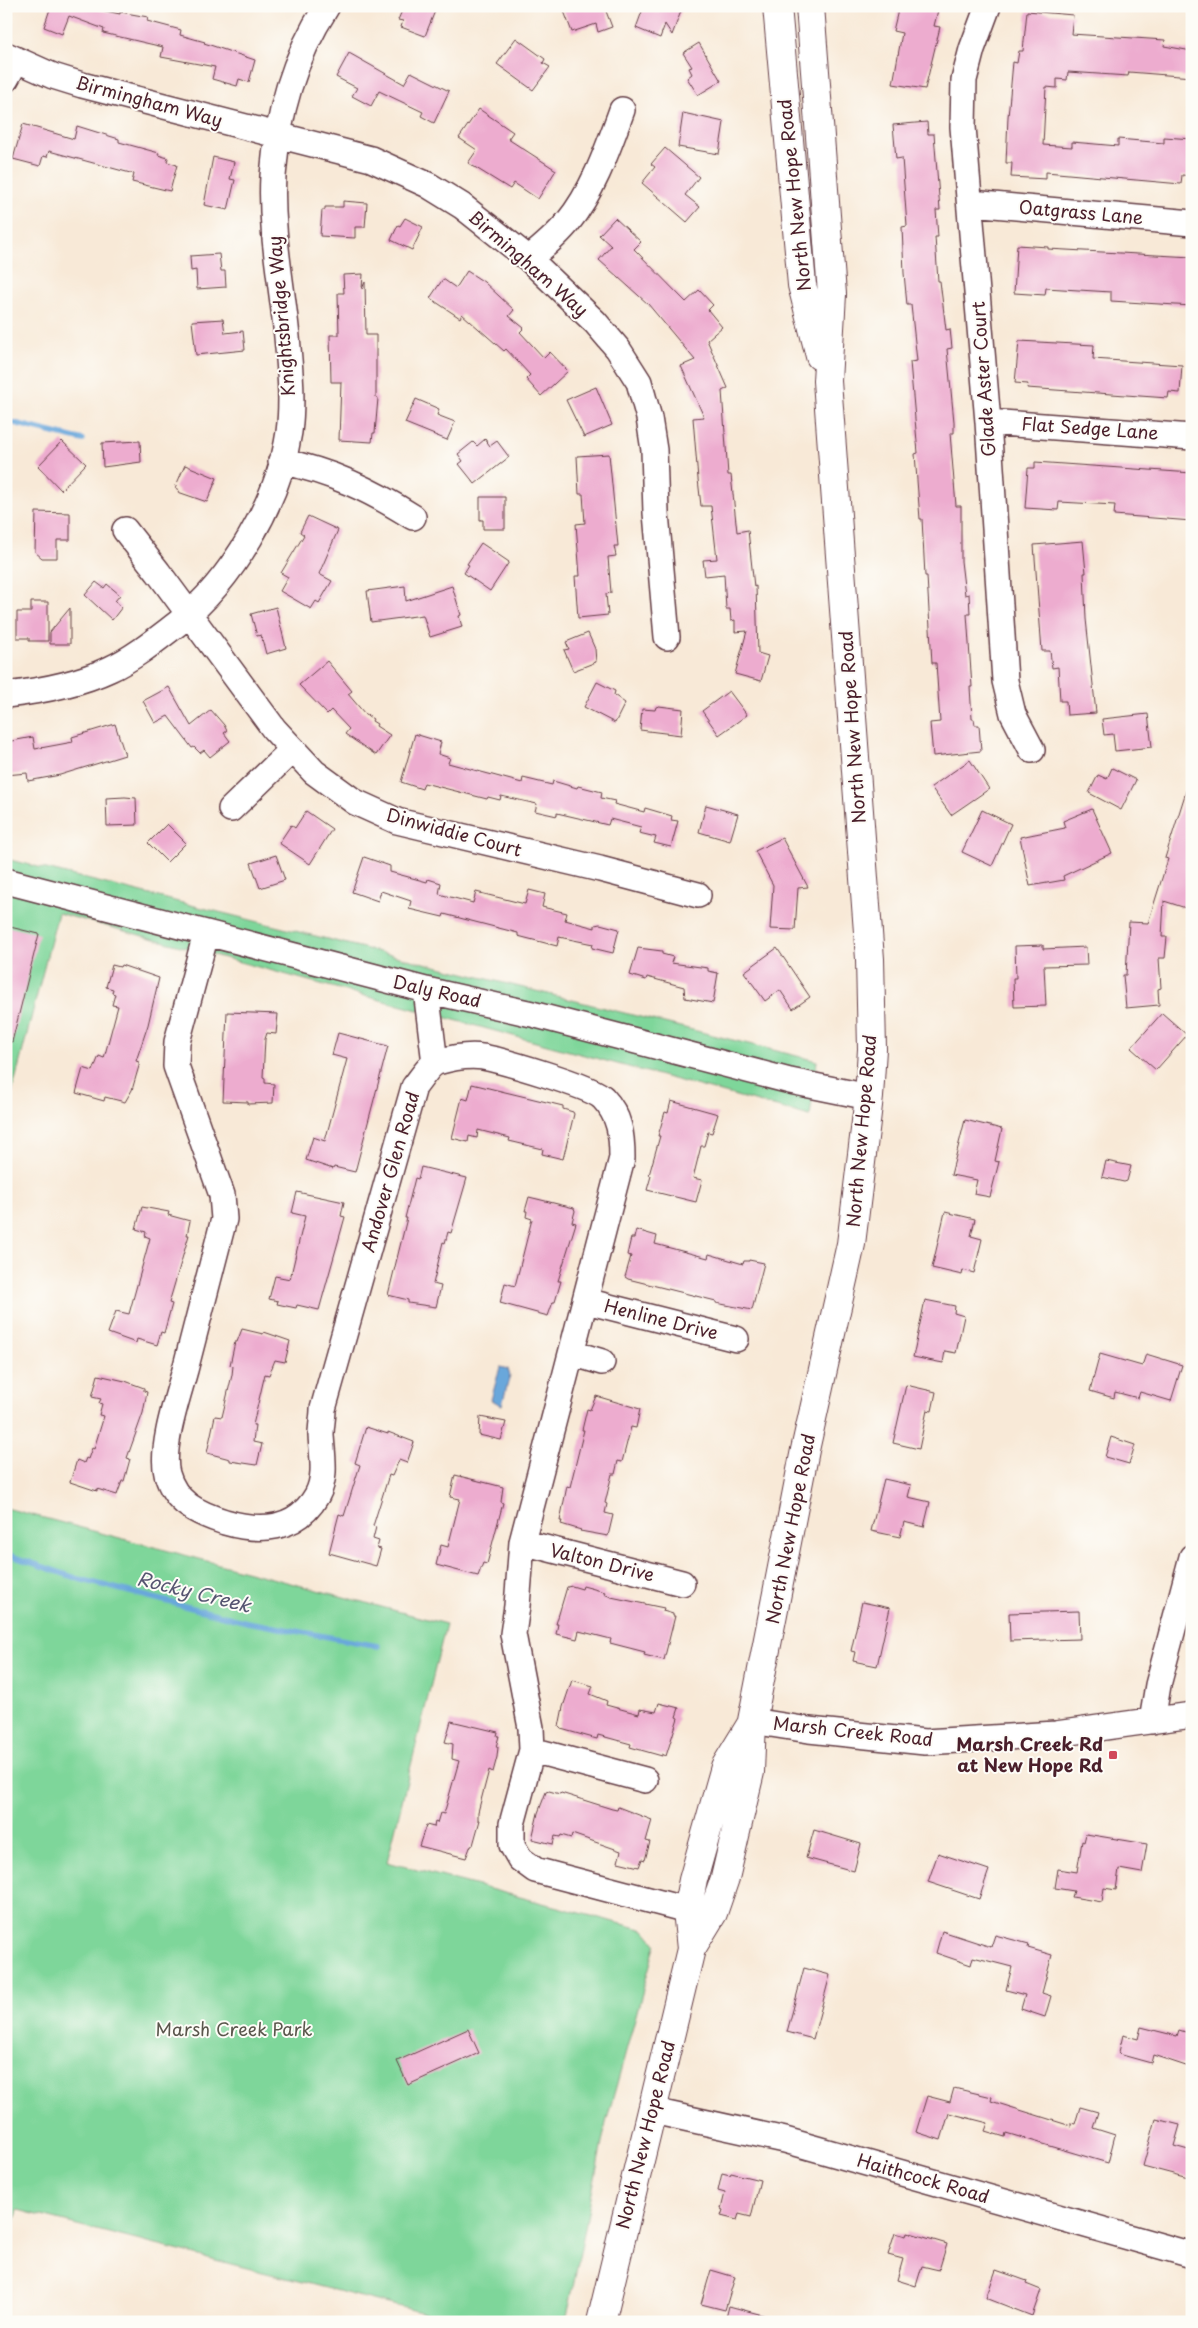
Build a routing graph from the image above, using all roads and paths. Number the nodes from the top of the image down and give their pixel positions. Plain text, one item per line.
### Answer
1 (327, 6) edge
2 (777, 6) edge
3 (810, 6) edge
4 (988, 6) edge
5 (10, 65) edge
6 (622, 110) dead end
7 (278, 136) junction
8 (971, 203) junction
9 (1192, 223) edge
10 (529, 259) junction
11 (827, 381) junction
12 (988, 422) junction
13 (1192, 437) edge
14 (281, 461) junction
15 (413, 516) dead end
16 (125, 530) dead end
17 (189, 615) junction
18 (666, 637) dead end
19 (6, 695) edge
20 (292, 750) junction
21 (1032, 750) dead end
22 (231, 809) dead end
23 (6, 881) edge
24 (698, 895) dead end
25 (206, 934) junction
26 (426, 990) junction
27 (435, 1063) junction
28 (869, 1097) junction
29 (586, 1301) junction
30 (736, 1339) dead end
31 (572, 1353) junction
32 (602, 1362) dead end
33 (522, 1542) junction
34 (1192, 1557) edge
35 (682, 1583) dead end
36 (1192, 1715) edge
37 (752, 1721) junction
38 (1152, 1721) junction
39 (532, 1750) junction
40 (645, 1780) dead end
41 (687, 1910) junction
42 (691, 1949) junction
43 (653, 2111) junction
44 (1192, 2255) edge
45 (601, 2322) edge

1 - 7 street, Knightsbridge Way
2 - 11 main road, North New Hope Road
3 - 11 main road, North New Hope Road
4 - 8 street, Glade Aster Court
5 - 7 street, Birmingham Way
6 - 10 street
7 - 10 street, Birmingham Way
7 - 14 street, Knightsbridge Way
8 - 9 street, Oatgrass Lane
8 - 12 street, Glade Aster Court
10 - 18 street, Birmingham Way
11 - 28 main road, North New Hope Road
12 - 13 street, Flat Sedge Lane
12 - 21 street, Glade Aster Court
14 - 15 street
14 - 17 street, Knightsbridge Way
16 - 17 street, Dinwiddie Court
17 - 19 street, Knightsbridge Way
17 - 20 street, Dinwiddie Court
20 - 22 street
20 - 24 street, Dinwiddie Court
23 - 25 street, Daly Road
25 - 26 street, Daly Road
25 - 27 street, Andover Glen Road
26 - 27 street
26 - 28 street, Daly Road
27 - 29 street
28 - 37 main road, North New Hope Road
29 - 30 street, Henline Drive
29 - 31 street
31 - 32 street
31 - 33 street
33 - 35 street, Valton Drive
33 - 39 street
34 - 38 street
36 - 38 street, Marsh Creek Road
37 - 38 street, Marsh Creek Road
37 - 41 main road, North New Hope Road
37 - 42 main road, North New Hope Road
39 - 40 street
39 - 41 street
41 - 42 main road, North New Hope Road
42 - 43 main road, North New Hope Road
43 - 44 street, Haithcock Road
43 - 45 main road, North New Hope Road

